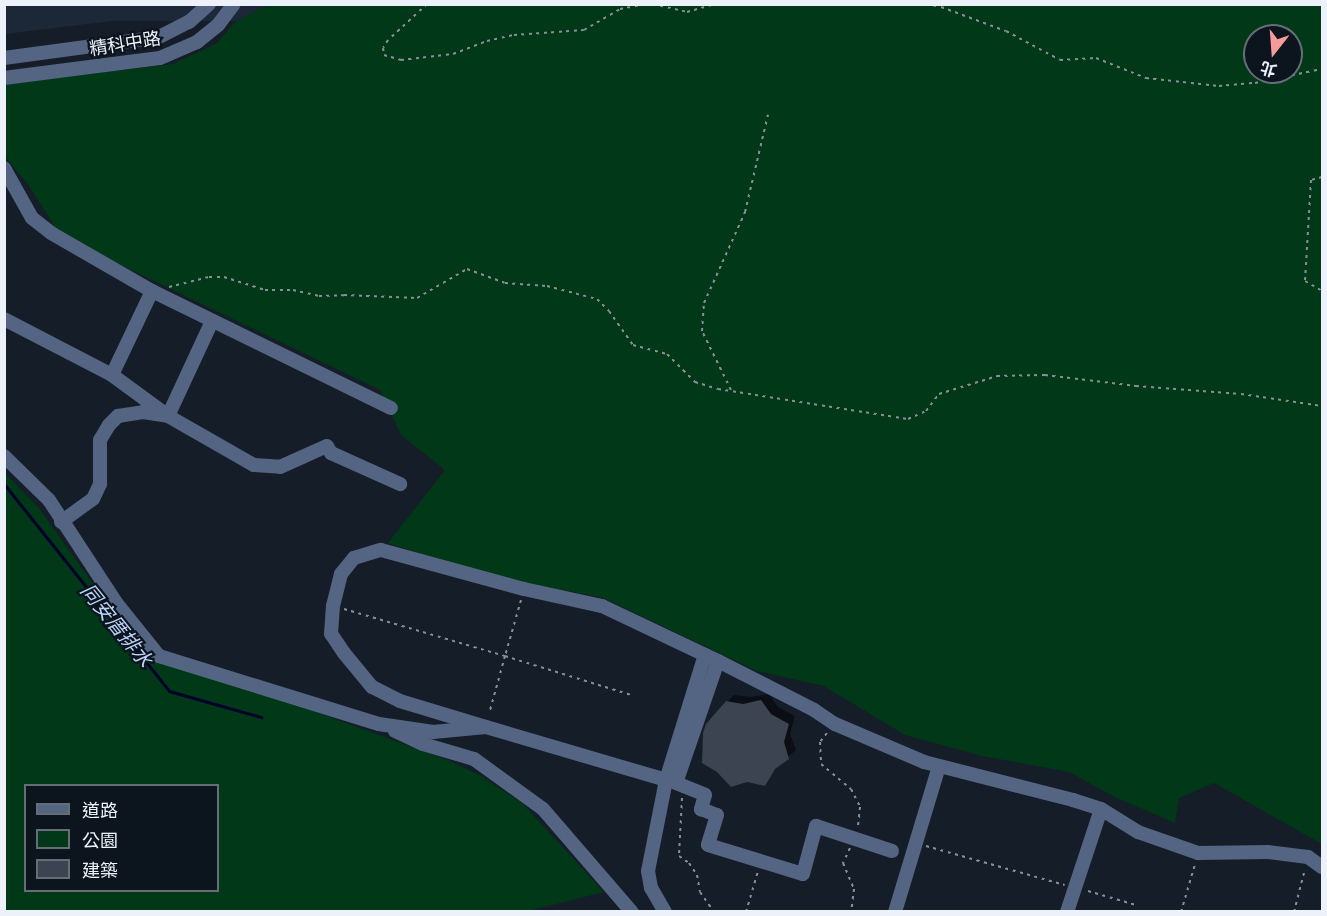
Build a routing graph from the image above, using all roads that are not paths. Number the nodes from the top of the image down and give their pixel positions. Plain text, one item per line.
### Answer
1 (209, 4) edge
2 (234, 4) edge
3 (4, 58) edge
4 (4, 78) edge
5 (4, 168) edge
6 (152, 291) junction
7 (4, 319) edge
8 (212, 321) junction
9 (112, 375) junction
10 (391, 408) dead end
11 (168, 416) junction
12 (4, 456) edge
13 (400, 484) dead end
14 (61, 522) junction
15 (712, 658) junction
16 (380, 724) junction
17 (486, 727) junction
18 (939, 766) junction
19 (671, 781) junction
20 (1101, 809) junction
21 (892, 851) dead end
22 (1323, 867) edge
23 (632, 912) edge
24 (665, 912) edge
25 (895, 912) edge
26 (1067, 912) edge

1 - 3 street, 精科中路
2 - 4 street, 精科中路
5 - 6 street
6 - 8 street
6 - 9 street
7 - 9 street
8 - 10 street
8 - 11 street
9 - 11 street
11 - 13 street
11 - 14 street
12 - 14 street
14 - 16 street
15 - 17 street
15 - 18 street
15 - 19 street
16 - 17 street
16 - 23 street
17 - 19 street
18 - 20 street
18 - 25 street
19 - 21 street
19 - 24 street
20 - 22 street
20 - 26 street

